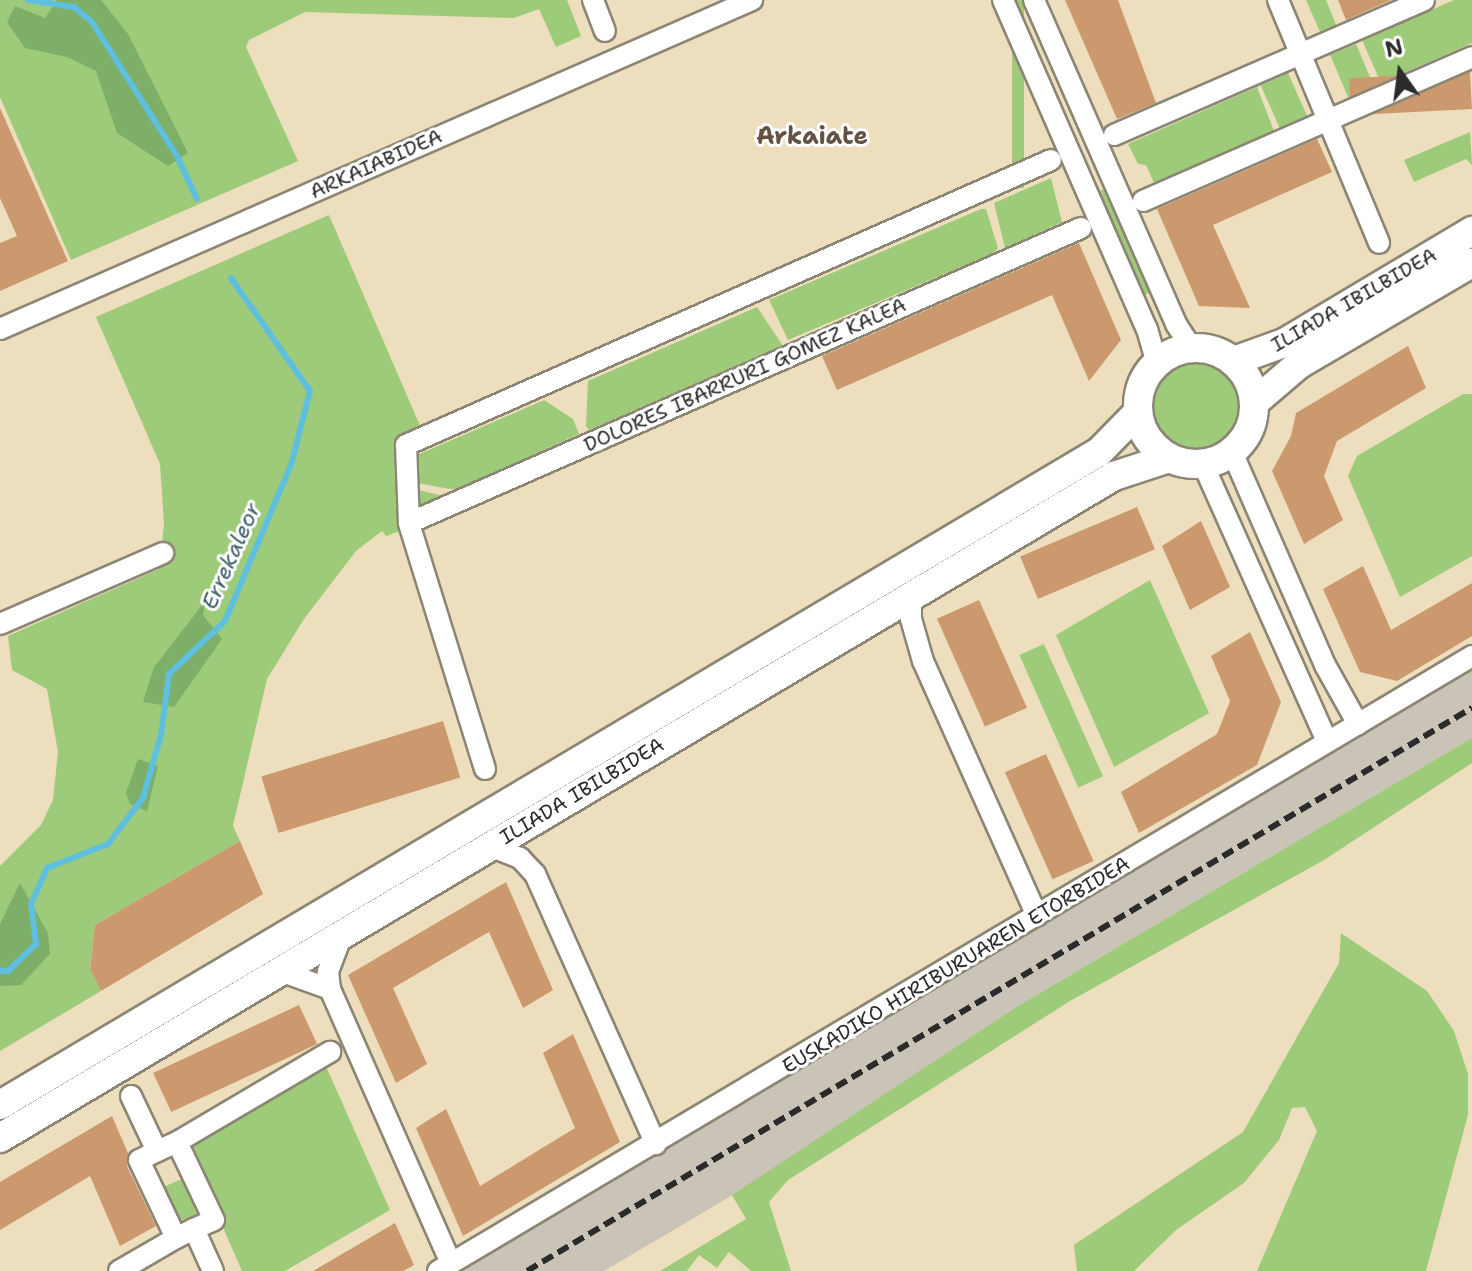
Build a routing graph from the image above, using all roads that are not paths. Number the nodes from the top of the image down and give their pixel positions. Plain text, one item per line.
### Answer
1 (593, 0) edge
2 (752, 0) edge
3 (1003, 0) edge
4 (1034, 0) edge
5 (1278, 0) edge
6 (1424, 0) edge
7 (605, 31) dead end
8 (1300, 54) junction
9 (1472, 57) edge
10 (1328, 120) junction
11 (1114, 135) dead end
12 (1051, 160) dead end
13 (1143, 201) dead end
14 (1081, 228) dead end
15 (1472, 231) edge
16 (1379, 243) dead end
17 (1472, 263) edge
18 (0, 329) edge
19 (1191, 347) junction
20 (1234, 361) junction
21 (1157, 363) junction
22 (1255, 402) junction
23 (1138, 412) junction
24 (1232, 452) junction
25 (1169, 458) junction
26 (1203, 464) junction
27 (409, 523) junction
28 (163, 553) dead end
29 (911, 597) junction
30 (0, 624) edge
31 (1472, 656) edge
32 (1358, 724) junction
33 (1327, 741) junction
34 (485, 769) dead end
35 (489, 846) junction
36 (1037, 916) junction
37 (343, 934) junction
38 (280, 971) junction
39 (330, 989) junction
40 (330, 1052) dead end
41 (131, 1096) dead end
42 (0, 1105) edge
43 (0, 1138) edge
44 (177, 1142) junction
45 (656, 1144) junction
46 (157, 1151) junction
47 (185, 1234) junction
48 (444, 1267) edge
49 (119, 1271) edge
50 (213, 1271) edge

1 - 7 street
2 - 18 street, ARKAIABIDEA
3 - 21 street
4 - 19 street
5 - 8 street
6 - 8 street
8 - 10 street
8 - 11 street
9 - 10 street
10 - 13 street
10 - 16 street
12 - 27 street
14 - 27 street, DOLORES IBARRURI GOMEZ KALEA
15 - 20 street, ILIADA IBILBIDEA
17 - 22 street, ILIADA IBILBIDEA
19 - 20 street
19 - 21 street
20 - 22 street
21 - 23 street
22 - 24 street
23 - 25 street
23 - 42 street, ILIADA IBILBIDEA
24 - 26 street
24 - 32 street
25 - 26 street
25 - 29 street, ILIADA IBILBIDEA
26 - 33 street
27 - 34 street
28 - 30 street
29 - 35 street, ILIADA IBILBIDEA
29 - 36 street
31 - 32 street, EUSKADIKO HIRIBURUAREN ETORBIDEA
32 - 33 street, EUSKADIKO HIRIBURUAREN ETORBIDEA
33 - 36 street, EUSKADIKO HIRIBURUAREN ETORBIDEA
35 - 37 street, ILIADA IBILBIDEA
35 - 45 street
36 - 45 street, EUSKADIKO HIRIBURUAREN ETORBIDEA
37 - 38 street, ILIADA IBILBIDEA
37 - 39 street
38 - 39 street
38 - 43 street, ILIADA IBILBIDEA
39 - 48 street
40 - 44 street
41 - 46 street
44 - 46 street
44 - 47 street
45 - 48 street, EUSKADIKO HIRIBURUAREN ETORBIDEA
46 - 47 street
47 - 49 street
47 - 50 street

